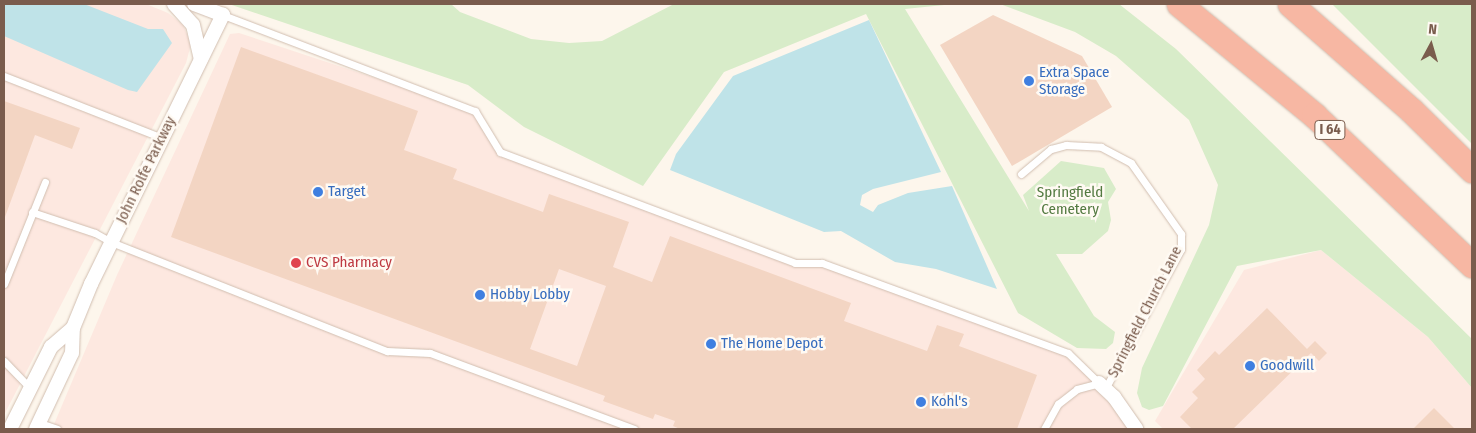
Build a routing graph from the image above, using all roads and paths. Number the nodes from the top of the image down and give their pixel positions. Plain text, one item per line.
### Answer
1 (174, 4) edge
2 (194, 4) edge
3 (1179, 4) edge
4 (1290, 4) edge
5 (224, 15) junction
6 (201, 59) junction
7 (4, 76) edge
8 (162, 138) junction
9 (1472, 170) edge
10 (1021, 174) dead end
11 (44, 182) dead end
12 (32, 212) junction
13 (111, 242) junction
14 (1472, 265) edge
15 (4, 284) edge
16 (73, 328) junction
17 (4, 361) edge
18 (1102, 386) junction
19 (30, 388) junction
20 (38, 426) edge
21 (10, 429) edge
22 (57, 429) edge
23 (634, 429) edge
24 (1044, 429) edge
25 (1136, 429) edge

1 - 6 street
2 - 5 street
3 - 14 highway, I 64
4 - 9 highway
5 - 6 street, John Rolfe Parkway
5 - 18 lane
6 - 8 street, John Rolfe Parkway
7 - 8 lane
8 - 13 street, John Rolfe Parkway
10 - 18 lane, Springfield Church Lane
11 - 12 lane
12 - 13 lane
12 - 15 lane
13 - 16 street, John Rolfe Parkway
13 - 23 lane
16 - 19 street, John Rolfe Parkway
16 - 20 street, John Rolfe Parkway
17 - 19 lane
18 - 24 lane
18 - 25 street
19 - 21 street, John Rolfe Parkway
20 - 22 lane

